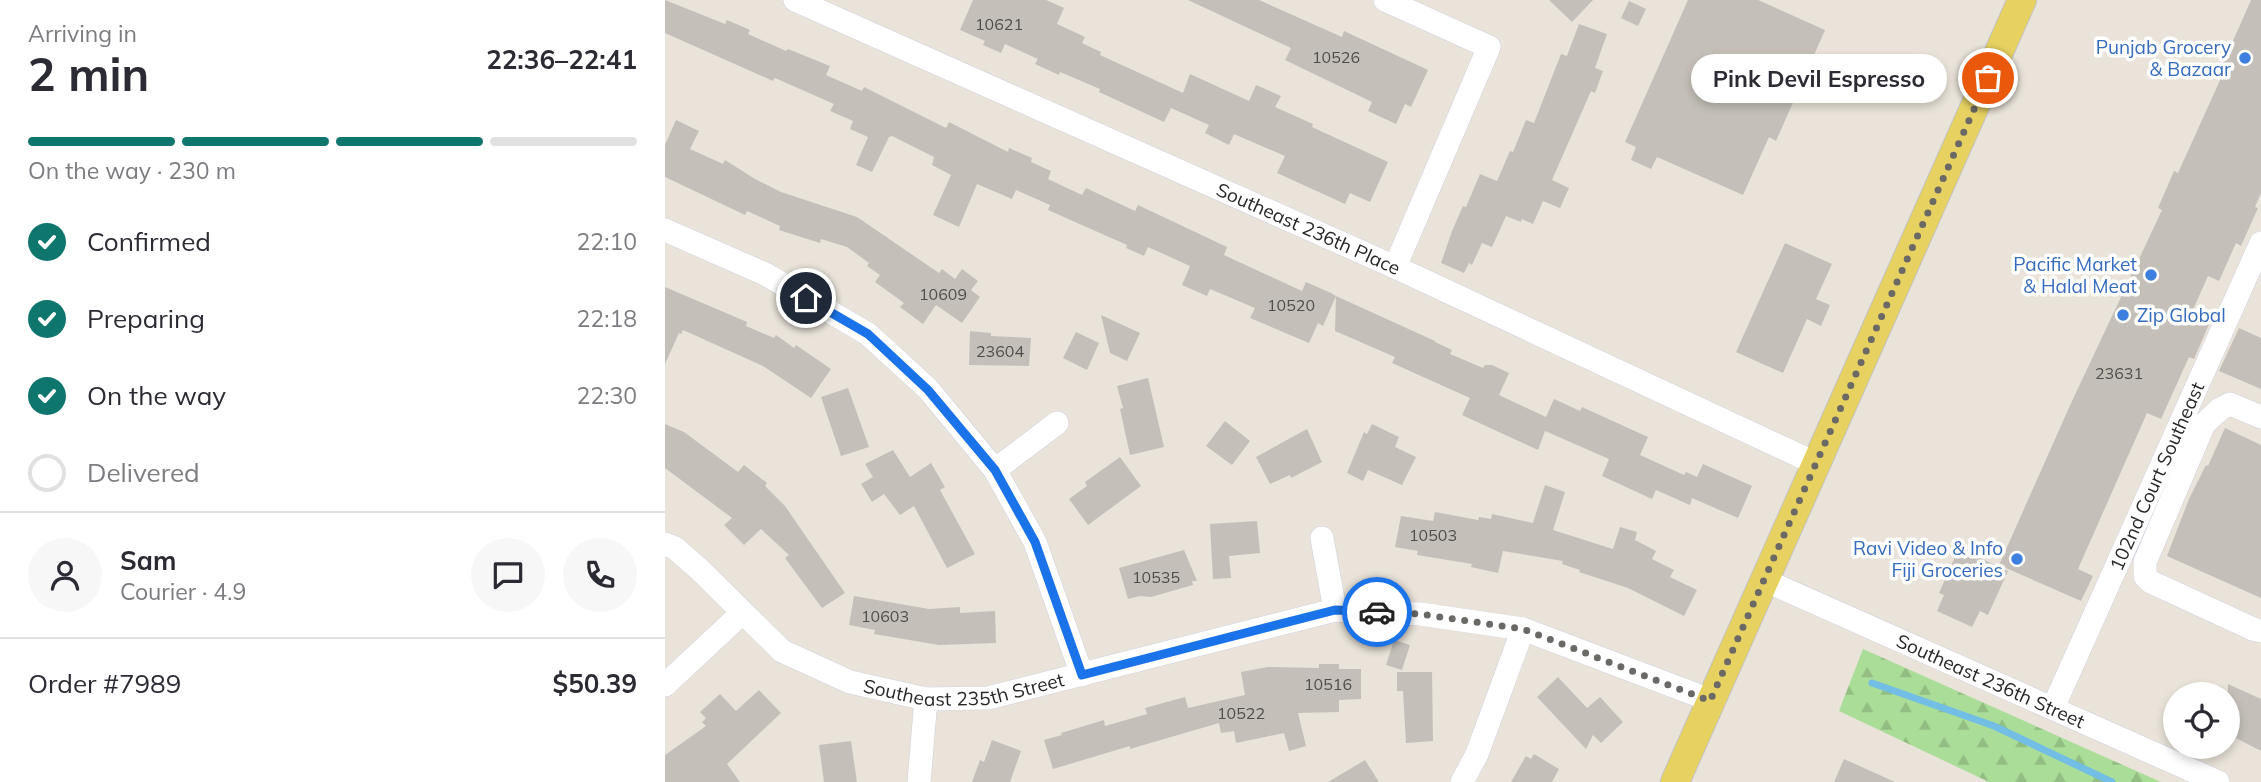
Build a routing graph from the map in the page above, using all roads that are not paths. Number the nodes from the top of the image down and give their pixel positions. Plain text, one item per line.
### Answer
1 (795, 0) edge
2 (1385, 0) edge
3 (2022, 0) edge
4 (665, 230) edge
5 (2261, 243) edge
6 (1395, 267) junction
7 (2261, 416) edge
8 (1057, 423) dead end
9 (1817, 464) junction
10 (995, 470) junction
11 (1322, 538) dead end
12 (665, 544) edge
13 (1764, 580) junction
14 (1335, 610) junction
15 (742, 613) junction
16 (1523, 629) junction
17 (2261, 631) edge
18 (1082, 675) junction
19 (665, 685) edge
20 (926, 699) junction
21 (1710, 701) junction
22 (2053, 709) junction
23 (919, 782) edge
24 (1462, 782) edge
25 (1675, 782) edge
26 (2218, 782) edge

1 - 6 street, Southeast 236th Place
2 - 6 street
3 - 9 main road
4 - 10 street
5 - 22 street, 102nd Court Southeast
6 - 9 street, Southeast 236th Place
7 - 17 street, 102nd Court Southeast
8 - 10 street
9 - 13 main road
10 - 18 street
11 - 14 street
12 - 15 street, Southeast 235th Street
13 - 21 main road
13 - 22 street, Southeast 236th Street
14 - 16 street, Southeast 235th Street
14 - 18 street, Southeast 235th Street
15 - 19 street
15 - 20 street, Southeast 235th Street
16 - 21 street, Southeast 235th Street
16 - 24 street
18 - 20 street, Southeast 235th Street
20 - 23 street
21 - 25 main road
22 - 26 street, Southeast 236th Street

